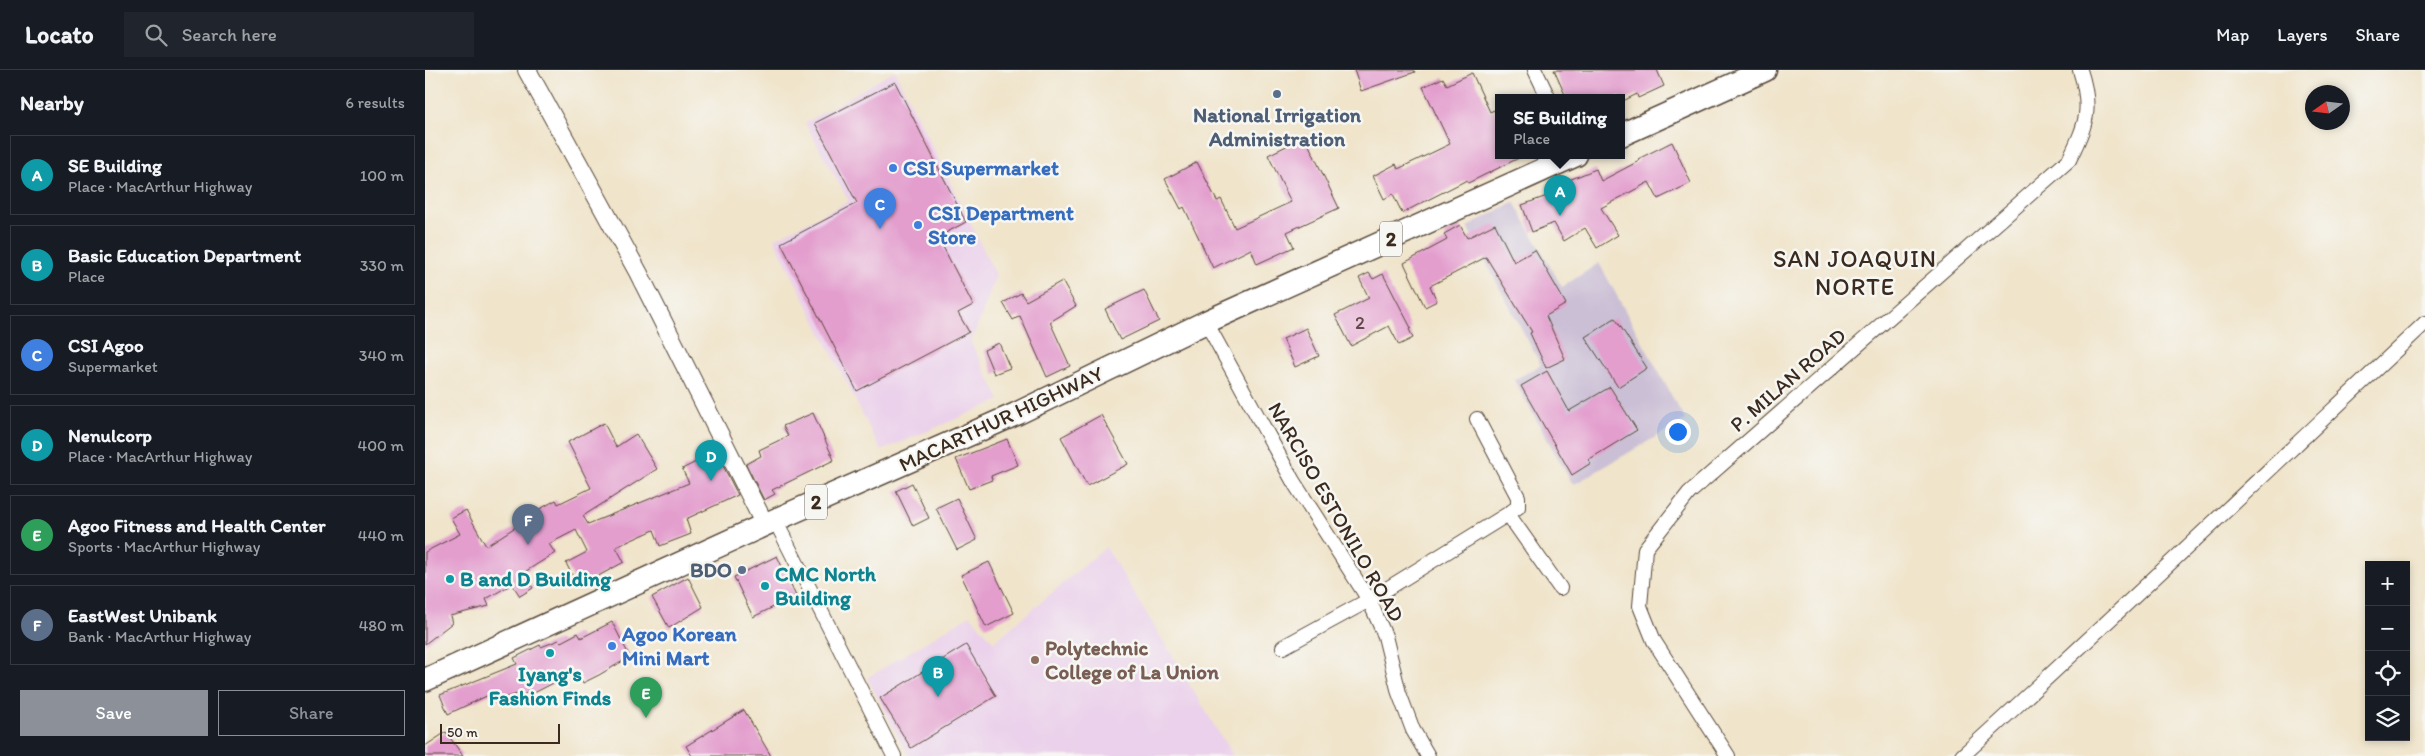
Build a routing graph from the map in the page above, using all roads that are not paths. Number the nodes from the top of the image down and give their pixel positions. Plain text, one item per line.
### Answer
1 (527, 70) edge
2 (1535, 70) edge
3 (1765, 70) edge
4 (2080, 70) edge
5 (1547, 94) edge
6 (1625, 133) edge
7 (1567, 159) edge
8 (1206, 322) junction
9 (2425, 323) edge
10 (1477, 419) dead end
11 (1508, 514) junction
12 (770, 523) junction
13 (1560, 588) dead end
14 (1369, 600) junction
15 (1283, 647) dead end
16 (425, 680) edge
17 (894, 756) edge
18 (1428, 756) edge
19 (1728, 756) edge
20 (1962, 756) edge

1 - 12 street
2 - 5 street
3 - 6 highway
4 - 19 street, P. MILAN ROAD
7 - 8 highway, MACARTHUR HIGHWAY / 2
8 - 12 highway, MACARTHUR HIGHWAY / 2
8 - 14 street, NARCISO ESTONILO ROAD
9 - 20 street
10 - 11 street
11 - 13 street
11 - 14 street
12 - 16 highway, MACARTHUR HIGHWAY / 2
12 - 17 street
14 - 15 street
14 - 18 street, NARCISO ESTONILO ROAD

